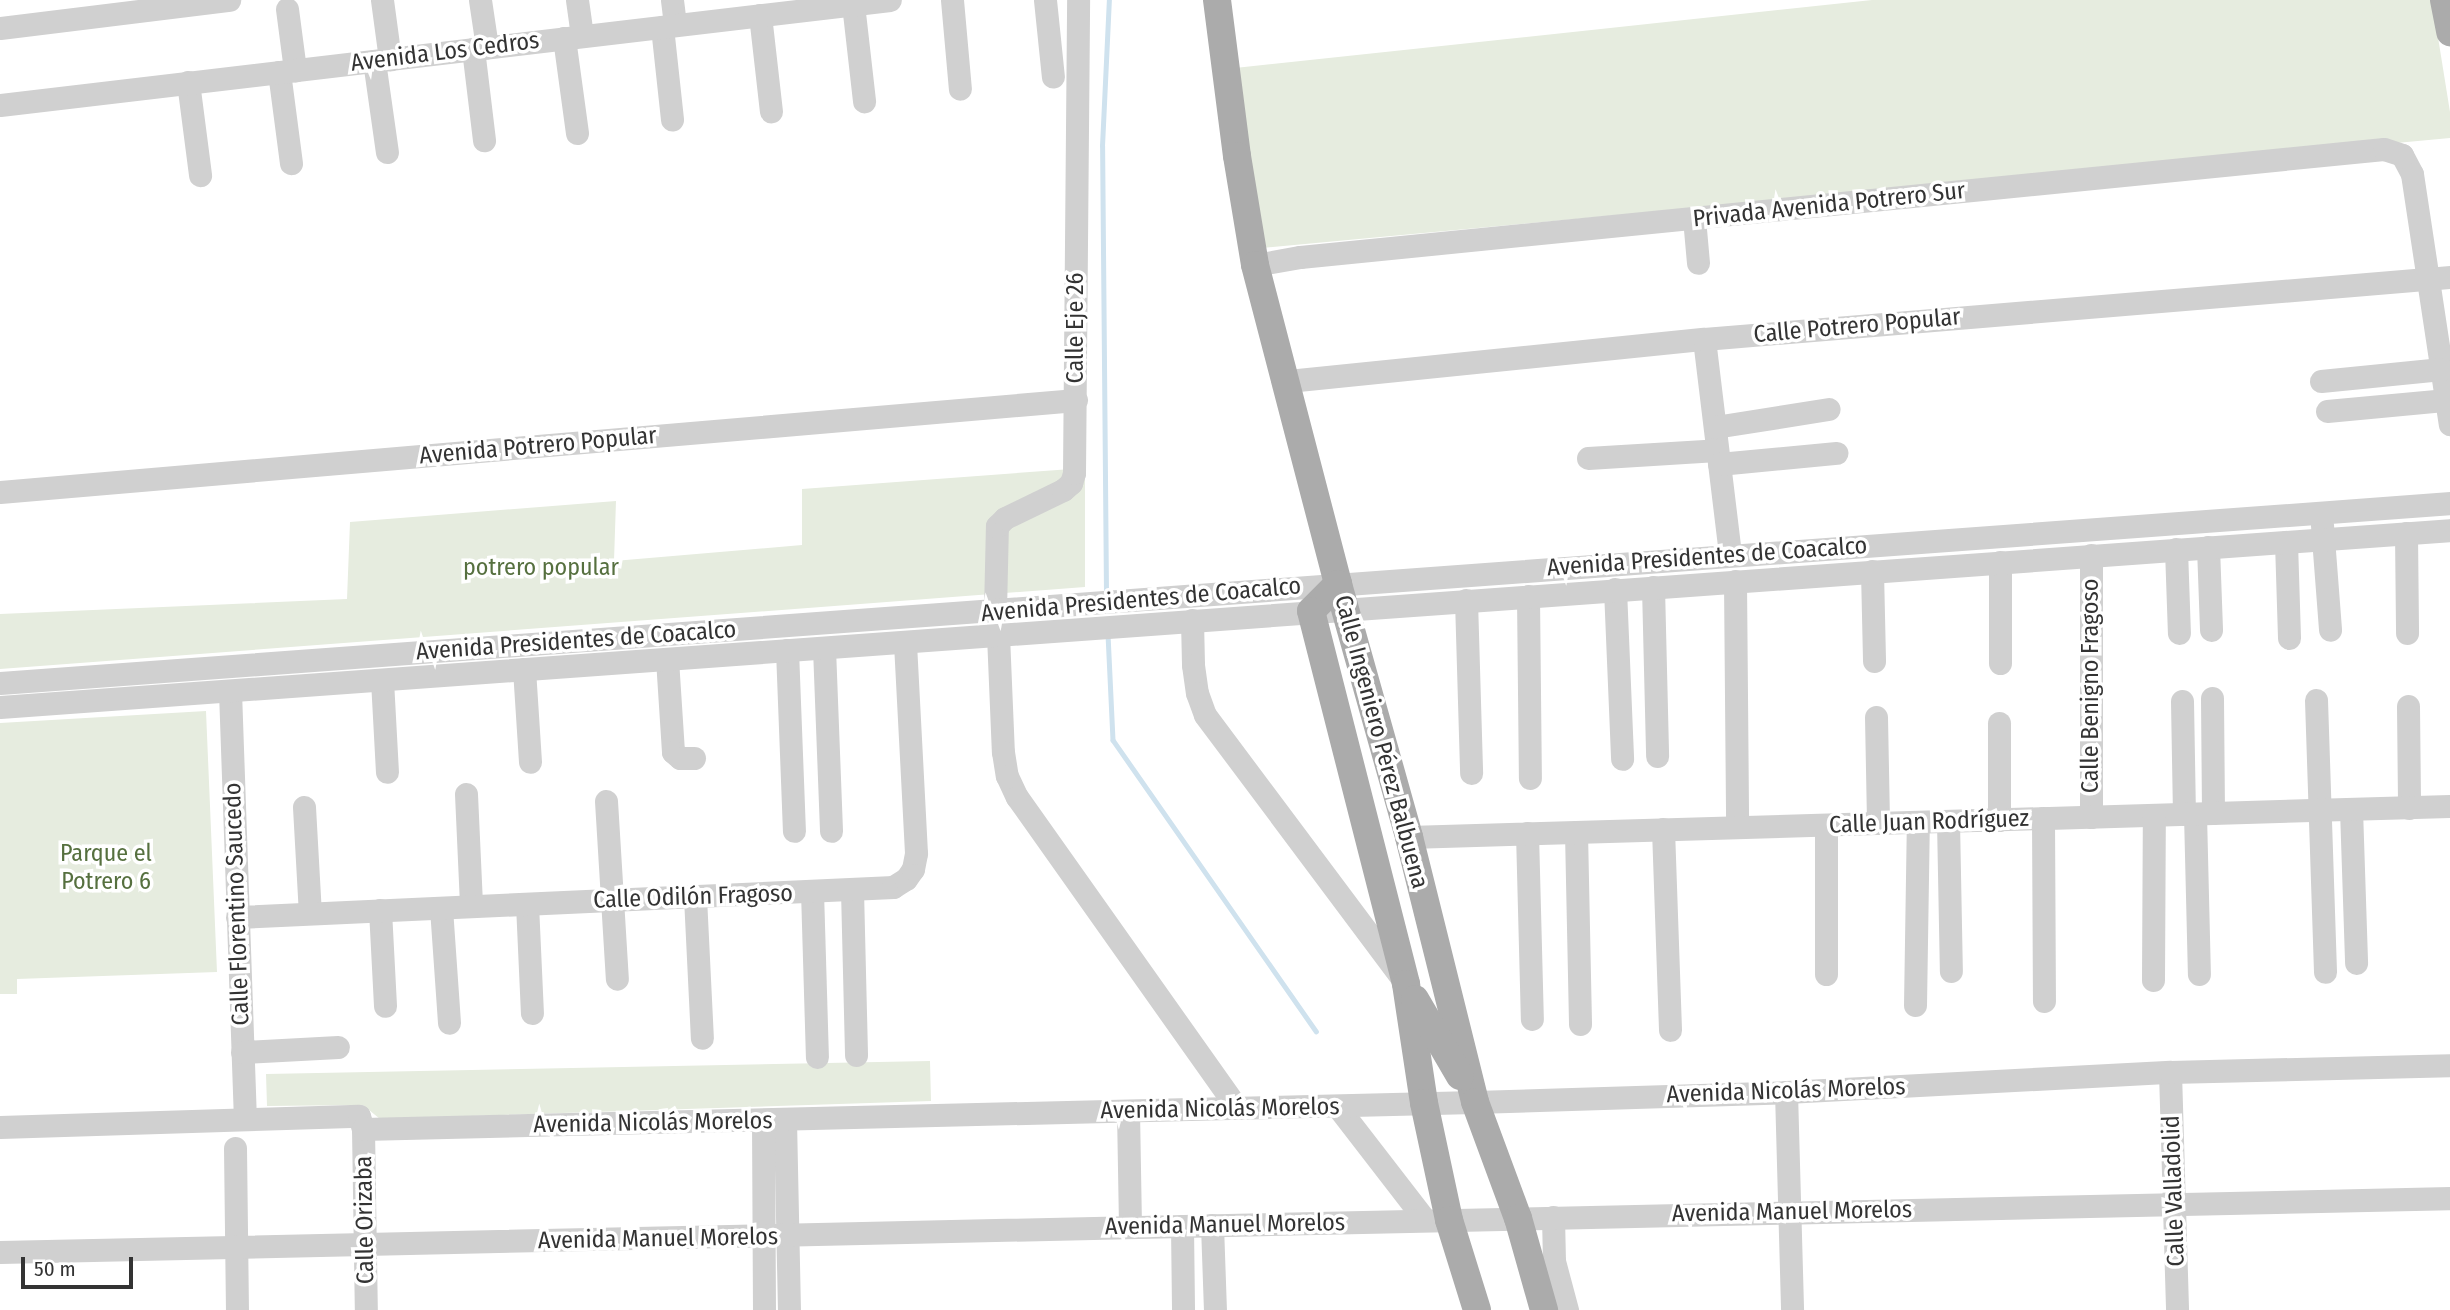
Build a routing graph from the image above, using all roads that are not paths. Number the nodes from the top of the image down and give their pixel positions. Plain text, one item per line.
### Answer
1 (229, 0) edge
2 (382, 0) edge
3 (480, 0) edge
4 (576, 0) edge
5 (672, 0) edge
6 (952, 0) edge
7 (1045, 0) edge
8 (1078, 0) edge
9 (1217, 0) edge
10 (2444, 0) edge
11 (870, 2) edge
12 (287, 9) dead end
13 (768, 10) edge
14 (668, 26) junction
15 (0, 28) edge
16 (2450, 32) edge
17 (573, 37) junction
18 (480, 48) junction
19 (382, 60) junction
20 (287, 71) junction
21 (1052, 77) dead end
22 (188, 82) junction
23 (960, 89) dead end
24 (864, 101) dead end
25 (0, 105) edge
26 (771, 111) dead end
27 (672, 119) dead end
28 (577, 133) dead end
29 (484, 140) dead end
30 (387, 152) dead end
31 (291, 163) dead end
32 (200, 175) dead end
33 (1694, 218) junction
34 (1698, 263) dead end
35 (1255, 265) junction
36 (2450, 277) edge
37 (2426, 278) junction
38 (1704, 340) junction
39 (2441, 369) junction
40 (1288, 381) junction
41 (2320, 381) dead end
42 (1076, 400) junction
43 (2446, 400) junction
44 (1829, 409) dead end
45 (2327, 411) dead end
46 (2450, 424) edge
47 (1717, 447) junction
48 (1836, 453) dead end
49 (1588, 457) dead end
50 (0, 492) edge
51 (2450, 503) edge
52 (2321, 512) junction
53 (2450, 530) edge
54 (2406, 533) junction
55 (1959, 539) junction
56 (2323, 539) junction
57 (2286, 541) junction
58 (2208, 547) junction
59 (2176, 549) junction
60 (1730, 555) junction
61 (2091, 555) junction
62 (2000, 562) junction
63 (1960, 565) junction
64 (1582, 566) junction
65 (1872, 571) junction
66 (1735, 581) junction
67 (1653, 587) junction
68 (1615, 590) junction
69 (1584, 592) junction
70 (2327, 593) junction
71 (2287, 595) junction
72 (1342, 596) junction
73 (1528, 596) junction
74 (1466, 600) junction
75 (995, 611) junction
76 (1311, 611) junction
77 (879, 620) junction
78 (1192, 620) junction
79 (2211, 630) dead end
80 (2330, 630) dead end
81 (2179, 633) dead end
82 (2407, 633) dead end
83 (998, 635) junction
84 (2289, 638) dead end
85 (905, 642) junction
86 (881, 643) junction
87 (824, 648) junction
88 (787, 650) junction
89 (429, 652) junction
90 (667, 659) junction
91 (1874, 661) dead end
92 (2000, 663) dead end
93 (524, 669) junction
94 (432, 676) junction
95 (63, 678) junction
96 (382, 680) junction
97 (0, 682) edge
98 (230, 691) junction
99 (2212, 698) dead end
100 (2316, 700) dead end
101 (2182, 701) dead end
102 (65, 703) junction
103 (2409, 706) dead end
104 (0, 708) edge
105 (1876, 717) dead end
106 (2000, 723) dead end
107 (1657, 756) dead end
108 (694, 758) dead end
109 (1622, 760) dead end
110 (530, 762) dead end
111 (387, 772) dead end
112 (1471, 773) dead end
113 (1530, 778) dead end
114 (466, 794) dead end
115 (606, 801) dead end
116 (2450, 806) edge
117 (304, 807) dead end
118 (2409, 808) junction
119 (2351, 809) junction
120 (2319, 810) junction
121 (2197, 814) junction
122 (2154, 815) junction
123 (2091, 817) junction
124 (2043, 818) junction
125 (1998, 820) junction
126 (1948, 821) junction
127 (1918, 822) junction
128 (1878, 823) junction
129 (1826, 825) junction
130 (1737, 827) junction
131 (1663, 829) junction
132 (794, 831) dead end
133 (831, 831) dead end
134 (1576, 832) junction
135 (1527, 833) junction
136 (1409, 837) junction
137 (852, 890) junction
138 (812, 891) junction
139 (695, 897) junction
140 (612, 900) junction
141 (527, 904) junction
142 (471, 906) junction
143 (441, 908) junction
144 (380, 910) junction
145 (310, 913) junction
146 (237, 917) junction
147 (2356, 962) dead end
148 (1951, 971) dead end
149 (2325, 972) dead end
150 (2199, 974) dead end
151 (1826, 975) dead end
152 (617, 979) dead end
153 (2153, 980) dead end
154 (1406, 984) junction
155 (2044, 1001) dead end
156 (1914, 1005) dead end
157 (385, 1006) dead end
158 (532, 1013) dead end
159 (1532, 1019) dead end
160 (449, 1023) dead end
161 (1580, 1024) dead end
162 (1670, 1030) dead end
163 (702, 1038) dead end
164 (338, 1047) dead end
165 (242, 1052) junction
166 (856, 1055) dead end
167 (817, 1058) dead end
168 (2450, 1065) edge
169 (2171, 1072) junction
170 (1786, 1091) junction
171 (1475, 1102) junction
172 (1424, 1103) junction
173 (1338, 1106) junction
174 (1237, 1108) junction
175 (1128, 1111) junction
176 (244, 1118) junction
177 (774, 1121) junction
178 (0, 1126) edge
179 (363, 1129) junction
180 (235, 1148) dead end
181 (2450, 1198) edge
182 (2174, 1204) junction
183 (1790, 1212) junction
184 (1553, 1217) junction
185 (1518, 1218) junction
186 (1437, 1220) junction
187 (1212, 1225) junction
188 (1182, 1226) junction
189 (1130, 1227) junction
190 (787, 1236) junction
191 (763, 1237) junction
192 (365, 1245) junction
193 (237, 1247) junction
194 (0, 1252) edge
195 (237, 1310) edge
196 (366, 1310) edge
197 (764, 1310) edge
198 (789, 1310) edge
199 (1183, 1310) edge
200 (1215, 1310) edge
201 (1477, 1310) edge
202 (1544, 1310) edge
203 (1567, 1310) edge
204 (1792, 1310) edge
205 (2177, 1310) edge

1 - 15 street
2 - 19 street
3 - 18 street
4 - 17 street
5 - 14 street
6 - 23 street
7 - 21 street
8 - 42 street, Calle Eje 26
9 - 35 main road
10 - 16 main road
11 - 13 street, Avenida Los Cedros
11 - 24 street
12 - 20 street
13 - 14 street, Avenida Los Cedros
13 - 26 street
14 - 17 street, Avenida Los Cedros
14 - 27 street
17 - 18 street, Avenida Los Cedros
17 - 28 street
18 - 19 street, Avenida Los Cedros
18 - 29 street
19 - 20 street, Avenida Los Cedros
19 - 30 street
20 - 22 street, Avenida Los Cedros
20 - 31 street
22 - 25 street, Avenida Los Cedros
22 - 32 street
33 - 34 street
33 - 35 street, Privada Avenida Potrero Sur
33 - 37 street, Privada Avenida Potrero Sur
35 - 40 main road
36 - 37 street
37 - 38 street, Calle Potrero Popular
37 - 39 street
38 - 40 street, Calle Potrero Popular
38 - 47 street
39 - 41 street
39 - 43 street
40 - 72 main road
42 - 50 street, Avenida Potrero Popular
42 - 75 street, Calle Eje 26
43 - 45 street
43 - 46 street
44 - 47 street
47 - 48 street
47 - 49 street
47 - 60 street
51 - 52 street, Avenida Presidentes de Coacalco
52 - 55 street, Avenida Presidentes de Coacalco
52 - 56 street
53 - 54 street, Avenida Presidentes de Coacalco
54 - 56 street, Avenida Presidentes de Coacalco
54 - 82 street
55 - 60 street, Avenida Presidentes de Coacalco
55 - 63 street
56 - 57 street, Avenida Presidentes de Coacalco
56 - 70 street
57 - 58 street, Avenida Presidentes de Coacalco
57 - 71 street
58 - 59 street, Avenida Presidentes de Coacalco
58 - 79 street
59 - 61 street, Avenida Presidentes de Coacalco
59 - 81 street
60 - 64 street, Avenida Presidentes de Coacalco
61 - 62 street, Avenida Presidentes de Coacalco
61 - 123 street, Calle Benigno Fragoso
62 - 63 street, Avenida Presidentes de Coacalco
62 - 92 street
63 - 65 street, Avenida Presidentes de Coacalco
64 - 69 street
64 - 72 street, Avenida Presidentes de Coacalco
65 - 66 street, Avenida Presidentes de Coacalco
65 - 91 street
66 - 67 street, Avenida Presidentes de Coacalco
66 - 130 street
67 - 68 street, Avenida Presidentes de Coacalco
67 - 107 street
68 - 69 street, Avenida Presidentes de Coacalco
68 - 109 street
69 - 73 street, Avenida Presidentes de Coacalco
70 - 71 street
70 - 80 street
71 - 84 street
72 - 74 street, Avenida Presidentes de Coacalco
72 - 75 street, Avenida Presidentes de Coacalco
72 - 76 main road, Calle Ingeniero Pérez Balbuena
72 - 136 main road, Calle Ingeniero Pérez Balbuena
73 - 74 street, Avenida Presidentes de Coacalco
73 - 113 street
74 - 112 street
75 - 77 street, Avenida Presidentes de Coacalco
76 - 78 street, Avenida Presidentes de Coacalco
76 - 154 main road, Calle Ingeniero Pérez Balbuena
77 - 86 street
77 - 89 street, Avenida Presidentes de Coacalco
78 - 83 street, Avenida Presidentes de Coacalco
78 - 154 street
83 - 85 street, Avenida Presidentes de Coacalco
83 - 174 street
85 - 86 street, Avenida Presidentes de Coacalco
85 - 137 street, Calle Odilón Fragoso
86 - 87 street, Avenida Presidentes de Coacalco
87 - 88 street, Avenida Presidentes de Coacalco
87 - 133 street
88 - 90 street, Avenida Presidentes de Coacalco
88 - 132 street
89 - 94 street
89 - 95 street, Avenida Presidentes de Coacalco
90 - 93 street, Avenida Presidentes de Coacalco
90 - 108 street
93 - 94 street, Avenida Presidentes de Coacalco
93 - 110 street
94 - 96 street, Avenida Presidentes de Coacalco
95 - 97 street, Avenida Presidentes de Coacalco
95 - 102 street
96 - 98 street, Avenida Presidentes de Coacalco
96 - 111 street
98 - 102 street, Avenida Presidentes de Coacalco
98 - 146 street, Calle Florentino Saucedo
99 - 121 street
100 - 120 street
101 - 121 street
102 - 104 street, Avenida Presidentes de Coacalco
103 - 118 street
105 - 128 street
106 - 125 street
114 - 142 street
115 - 140 street
116 - 118 street, Calle Juan Rodríguez
117 - 145 street
118 - 119 street, Calle Juan Rodríguez
119 - 120 street, Calle Juan Rodríguez
119 - 147 street
120 - 121 street, Calle Juan Rodríguez
120 - 149 street
121 - 122 street, Calle Juan Rodríguez
121 - 150 street
122 - 123 street, Calle Juan Rodríguez
122 - 153 street
123 - 124 street, Calle Juan Rodríguez
124 - 125 street, Calle Juan Rodríguez
124 - 155 street
125 - 126 street, Calle Juan Rodríguez
126 - 127 street, Calle Juan Rodríguez
126 - 148 street
127 - 128 street, Calle Juan Rodríguez
127 - 156 street
128 - 129 street, Calle Juan Rodríguez
129 - 130 street, Calle Juan Rodríguez
129 - 151 street
130 - 131 street, Calle Juan Rodríguez
131 - 134 street, Calle Juan Rodríguez
131 - 162 street
134 - 135 street, Calle Juan Rodríguez
134 - 161 street
135 - 136 street, Calle Juan Rodríguez
135 - 159 street
136 - 171 main road, Calle Ingeniero Pérez Balbuena
137 - 138 street, Calle Odilón Fragoso
137 - 166 street
138 - 139 street, Calle Odilón Fragoso
138 - 167 street
139 - 140 street, Calle Odilón Fragoso
139 - 163 street
140 - 141 street, Calle Odilón Fragoso
140 - 152 street
141 - 142 street, Calle Odilón Fragoso
141 - 158 street
142 - 143 street, Calle Odilón Fragoso
143 - 144 street, Calle Odilón Fragoso
143 - 160 street
144 - 145 street, Calle Odilón Fragoso
144 - 157 street
145 - 146 street, Calle Odilón Fragoso
146 - 165 street, Calle Florentino Saucedo
154 - 171 main road
154 - 172 main road, Calle Ingeniero Pérez Balbuena
164 - 165 street
165 - 176 street, Calle Florentino Saucedo
168 - 169 street, Avenida Nicolás Morelos
169 - 170 street, Avenida Nicolás Morelos
169 - 182 street, Calle Valladolid
170 - 171 street, Avenida Nicolás Morelos
170 - 183 street
171 - 172 street, Avenida Nicolás Morelos
171 - 185 main road
172 - 173 street, Avenida Nicolás Morelos
172 - 186 main road, Calle Ingeniero Pérez Balbuena
173 - 174 street, Avenida Nicolás Morelos
173 - 186 street
174 - 175 street, Avenida Nicolás Morelos
175 - 177 street, Avenida Nicolás Morelos
175 - 189 street
176 - 178 street, Avenida Nicolás Morelos
176 - 179 street, Avenida Nicolás Morelos
177 - 179 street, Avenida Nicolás Morelos
177 - 190 street
177 - 191 street
179 - 192 street, Calle Orizaba
180 - 193 street
181 - 182 street, Avenida Manuel Morelos
182 - 183 street, Avenida Manuel Morelos
182 - 205 street, Calle Valladolid
183 - 184 street, Avenida Manuel Morelos
183 - 204 street
184 - 185 street, Avenida Manuel Morelos
184 - 203 street
185 - 186 street, Avenida Manuel Morelos
185 - 202 main road
186 - 187 street, Avenida Manuel Morelos
186 - 201 main road, Calle Ingeniero Pérez Balbuena
187 - 188 street, Avenida Manuel Morelos
187 - 200 street
188 - 189 street, Avenida Manuel Morelos
188 - 199 street
189 - 190 street, Avenida Manuel Morelos
190 - 191 street, Avenida Manuel Morelos
190 - 198 street
191 - 192 street, Avenida Manuel Morelos
191 - 197 street
192 - 193 street, Avenida Manuel Morelos
192 - 196 street, Calle Orizaba
193 - 194 street, Avenida Manuel Morelos
193 - 195 street

